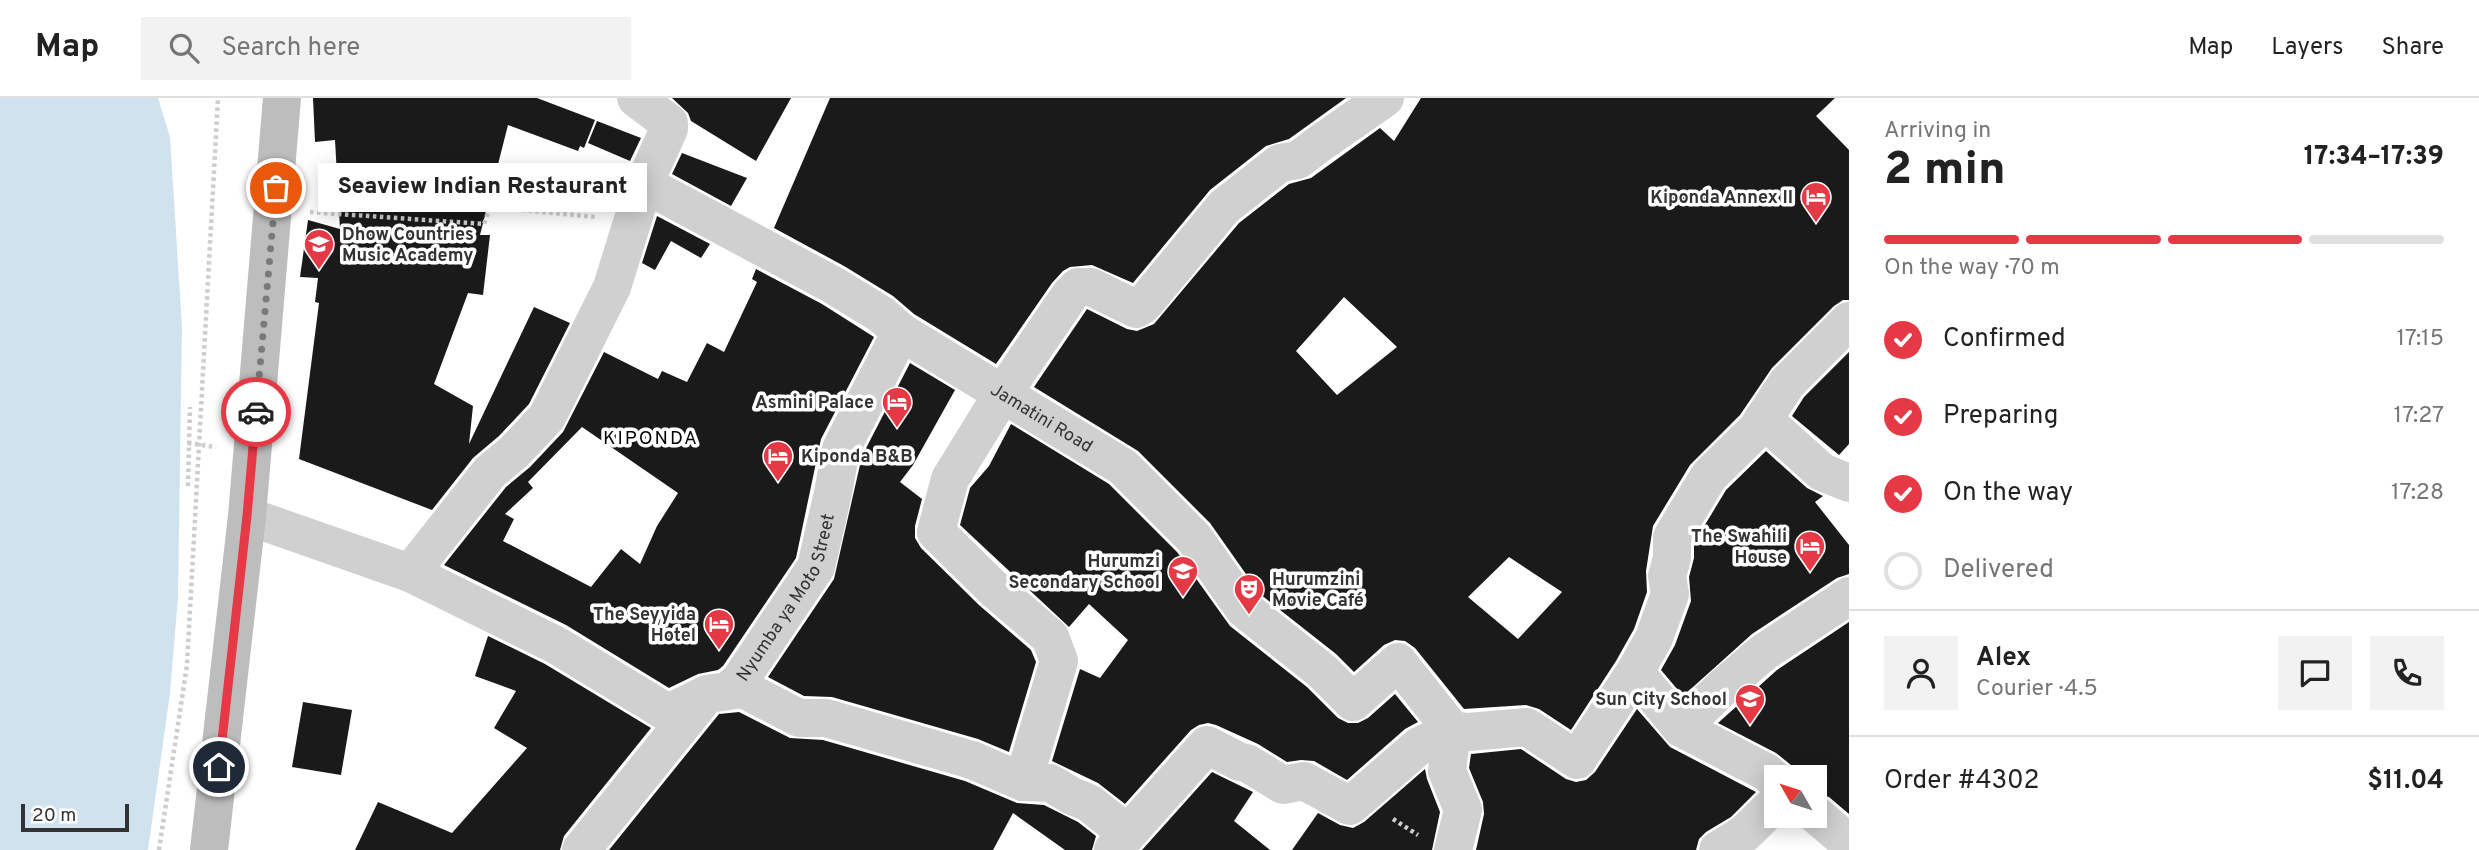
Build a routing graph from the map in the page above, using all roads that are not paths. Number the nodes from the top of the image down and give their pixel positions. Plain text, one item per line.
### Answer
1 (282, 98) edge
2 (636, 98) edge
3 (1385, 98) edge
4 (640, 194) junction
5 (1849, 321) edge
6 (901, 332) junction
7 (1003, 393) junction
8 (1763, 419) junction
9 (1849, 483) edge
10 (247, 516) junction
11 (410, 573) junction
12 (1849, 596) edge
13 (1635, 672) junction
14 (707, 694) junction
15 (1681, 728) junction
16 (1452, 730) junction
17 (1764, 771) edge
18 (1023, 782) junction
19 (1764, 815) edge
20 (1827, 824) edge
21 (1120, 841) edge
22 (1437, 843) edge
23 (1849, 843) edge
24 (209, 850) edge
25 (582, 850) edge
26 (1718, 850) edge

1 - 10 main road
2 - 4 street
3 - 7 street
4 - 6 street, Jamatini Road
4 - 11 street
5 - 8 street
6 - 7 street, Jamatini Road
6 - 14 street, Nyumba ya Moto Street
7 - 16 street, Jamatini Road
7 - 18 street
8 - 9 street
8 - 13 street
10 - 11 street
10 - 24 main road
11 - 14 street
12 - 15 street
13 - 15 street
13 - 16 street
14 - 18 street
14 - 25 street, Nyumba ya Moto Street
15 - 17 street
16 - 21 street
16 - 22 street
18 - 21 street
19 - 26 street
20 - 23 street

